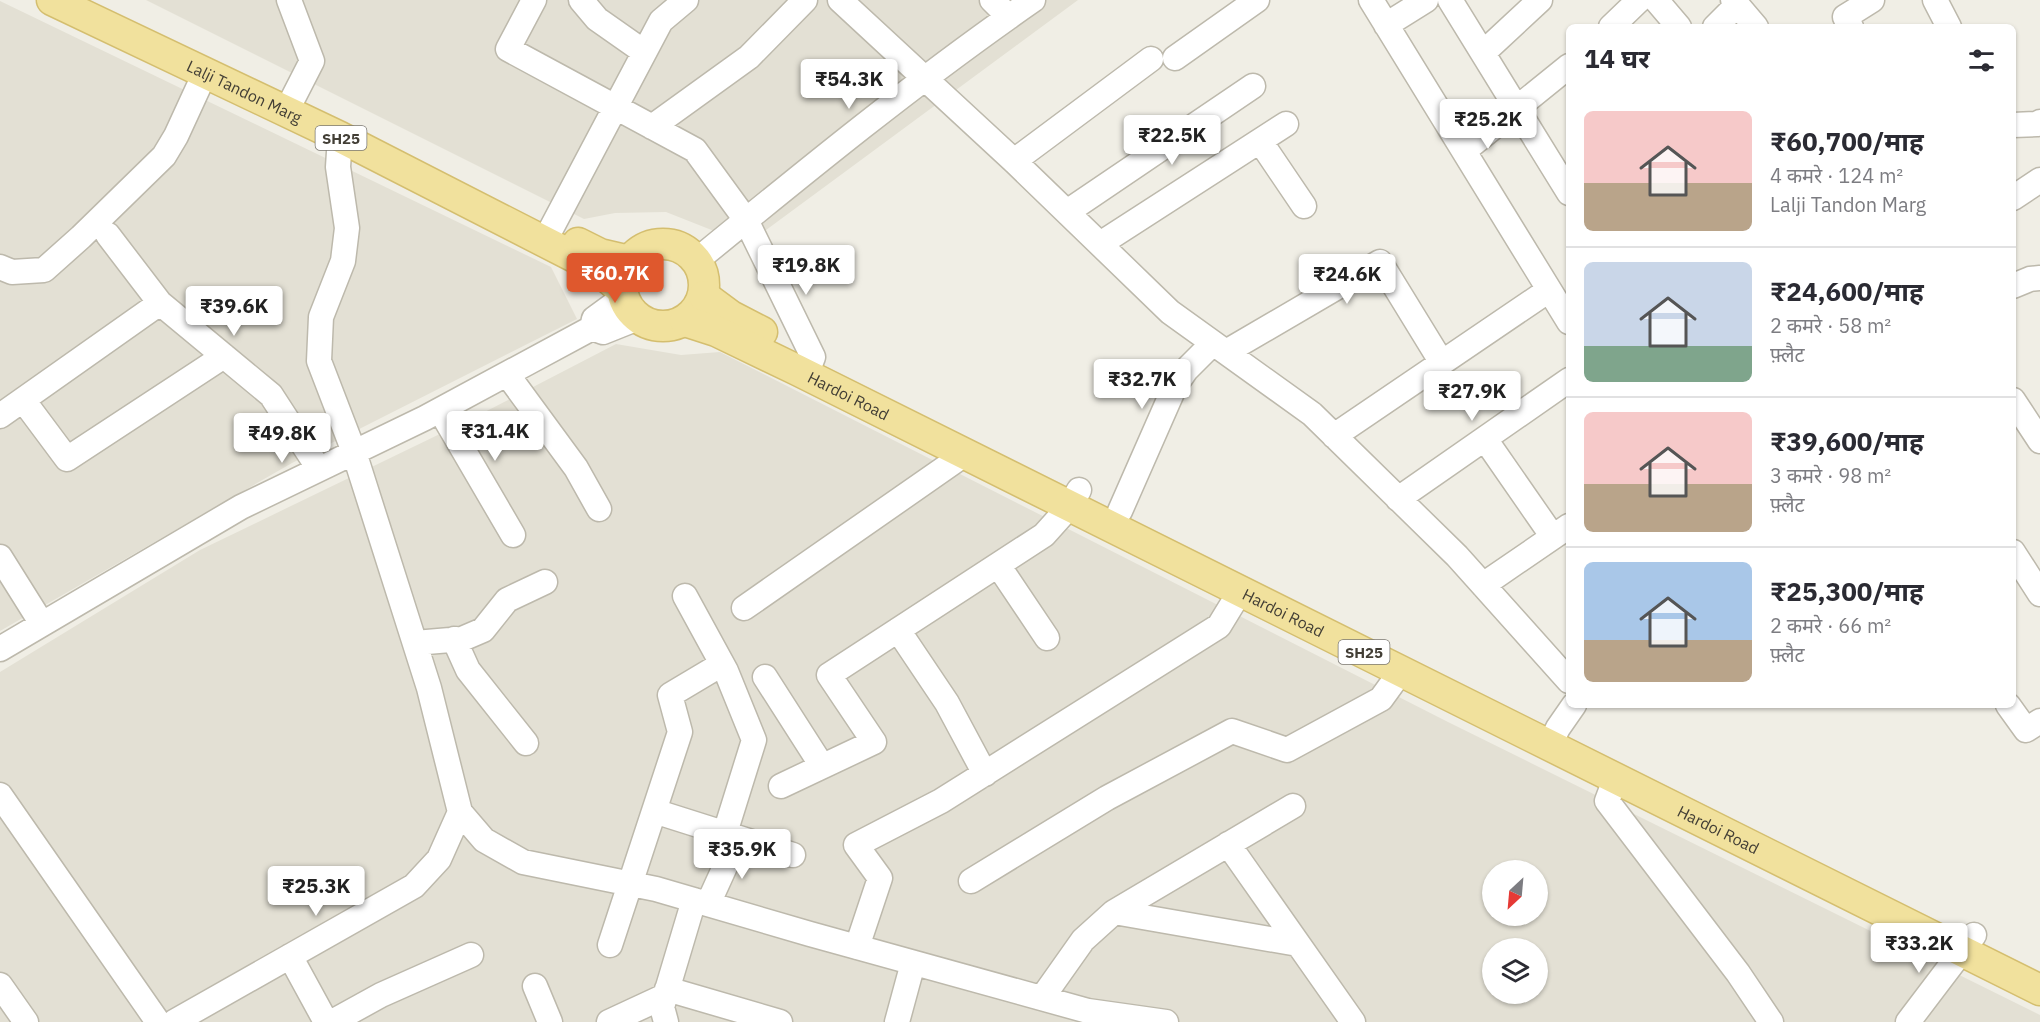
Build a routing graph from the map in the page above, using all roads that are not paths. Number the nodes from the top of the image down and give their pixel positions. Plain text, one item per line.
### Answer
1 (52, 0) edge
2 (80, 0) edge
3 (289, 0) edge
4 (534, 0) edge
5 (581, 0) edge
6 (686, 0) edge
7 (805, 0) edge
8 (840, 0) edge
9 (1033, 0) edge
10 (1371, 0) edge
11 (1426, 0) edge
12 (1450, 0) edge
13 (1540, 0) edge
14 (1639, 0) edge
15 (1656, 0) edge
16 (1872, 0) edge
17 (1935, 0) edge
18 (1250, 2) edge
19 (1735, 2) edge
20 (1001, 8) edge
21 (1616, 24) edge
22 (1676, 24) edge
23 (1717, 24) edge
24 (1753, 24) edge
25 (1849, 24) edge
26 (1947, 24) edge
27 (1386, 25) junction
28 (644, 52) junction
29 (1483, 52) junction
30 (1175, 58) dead end
31 (1151, 59) dead end
32 (1566, 68) edge
33 (205, 73) junction
34 (926, 78) junction
35 (1253, 86) dead end
36 (614, 106) junction
37 (289, 107) junction
38 (1517, 108) junction
39 (1286, 124) dead end
40 (2016, 125) edge
41 (2039, 125) edge
42 (652, 127) junction
43 (340, 137) junction
44 (1260, 141) junction
45 (1464, 151) junction
46 (1014, 161) junction
47 (2040, 180) edge
48 (1566, 188) edge
49 (2016, 196) edge
50 (1304, 206) dead end
51 (1067, 212) junction
52 (746, 220) junction
53 (551, 230) junction
54 (108, 235) dead end
55 (1100, 244) junction
56 (630, 261) junction
57 (696, 261) junction
58 (0, 267) edge
59 (2040, 278) edge
60 (2016, 285) edge
61 (1549, 290) junction
62 (704, 296) junction
63 (628, 302) junction
64 (160, 303) junction
65 (1566, 315) edge
66 (685, 321) junction
67 (1220, 348) junction
68 (224, 356) junction
69 (1442, 363) junction
70 (809, 366) junction
71 (507, 374) junction
72 (1566, 382) edge
73 (22, 400) junction
74 (2016, 405) edge
75 (440, 410) junction
76 (0, 416) edge
77 (1334, 436) junction
78 (1485, 439) junction
79 (2040, 441) edge
80 (354, 452) junction
81 (965, 454) junction
82 (319, 469) junction
83 (1075, 498) junction
84 (1398, 499) junction
85 (598, 509) dead end
86 (1120, 511) junction
87 (1561, 531) edge
88 (513, 535) dead end
89 (0, 557) edge
90 (2016, 560) edge
91 (998, 565) junction
92 (545, 582) dead end
93 (1483, 585) junction
94 (1241, 590) junction
95 (2040, 594) edge
96 (685, 596) dead end
97 (744, 608) dead end
98 (42, 624) junction
99 (898, 630) junction
100 (1047, 638) dead end
101 (454, 639) junction
102 (415, 643) junction
103 (0, 649) edge
104 (722, 664) junction
105 (1402, 670) junction
106 (765, 677) dead end
107 (1566, 678) edge
108 (2010, 708) edge
109 (2040, 721) edge
110 (1560, 726) edge
111 (526, 743) dead end
112 (822, 766) junction
113 (985, 774) junction
114 (1616, 777) junction
115 (781, 786) dead end
116 (0, 795) edge
117 (1293, 806) dead end
118 (654, 811) junction
119 (460, 812) junction
120 (732, 836) junction
121 (484, 840) junction
122 (1228, 844) junction
123 (793, 855) dead end
124 (439, 859) junction
125 (971, 881) dead end
126 (629, 884) junction
127 (701, 902) junction
128 (1114, 912) junction
129 (1969, 943) junction
130 (1298, 944) junction
131 (610, 945) dead end
132 (857, 947) junction
133 (471, 955) dead end
134 (290, 956) junction
135 (913, 963) junction
136 (2040, 968) edge
137 (0, 985) edge
138 (535, 986) dead end
139 (2040, 990) edge
140 (666, 993) junction
141 (1042, 998) junction
142 (14, 1016) edge
143 (1107, 1019) edge
144 (158, 1022) edge
145 (174, 1022) edge
146 (326, 1022) edge
147 (332, 1022) edge
148 (550, 1022) edge
149 (609, 1022) edge
150 (666, 1022) edge
151 (780, 1022) edge
152 (897, 1022) edge
153 (1166, 1022) edge
154 (1353, 1022) edge
155 (1771, 1022) edge
156 (1908, 1022) edge

1 - 33 main road, Lalji Tandon Marg / SH25
2 - 37 main road, Lalji Tandon Marg / SH25
3 - 37 street
4 - 36 street
5 - 28 street
6 - 28 street
7 - 42 street
8 - 34 street
9 - 20 street
10 - 27 street
11 - 27 street
12 - 29 street
13 - 29 street
14 - 21 street
15 - 22 street
16 - 25 street
17 - 26 street
18 - 30 street
19 - 23 street
19 - 24 street
20 - 34 street
27 - 45 street
28 - 36 street
29 - 38 street
31 - 46 street
32 - 38 street
33 - 37 main road, Lalji Tandon Marg / SH25
33 - 58 street
34 - 46 street
34 - 52 street
35 - 51 street
36 - 42 street
36 - 53 street
37 - 43 main road, Lalji Tandon Marg / SH25
37 - 53 main road, Lalji Tandon Marg / SH25
38 - 45 street
38 - 48 street
39 - 44 street
40 - 41 street
42 - 52 street
43 - 63 main road, Lalji Tandon Marg / SH25
43 - 80 street
44 - 50 street
44 - 55 street
45 - 61 street
46 - 51 street
47 - 49 street
51 - 55 street
52 - 57 street
52 - 70 street
53 - 56 main road, Lalji Tandon Marg / SH25
54 - 64 street
55 - 67 street
56 - 57 main road
56 - 63 main road
57 - 62 main road
59 - 60 street
61 - 65 street
61 - 69 street
62 - 66 main road
62 - 70 main road, Hardoi Road / SH25
63 - 66 main road, SH25
63 - 71 street
64 - 68 street
64 - 73 street
66 - 70 main road, Hardoi Road / SH25
67 - 69 street
67 - 77 street
67 - 86 street
68 - 73 street
68 - 82 street
69 - 77 street
70 - 81 main road, Hardoi Road / SH25
70 - 83 main road, Hardoi Road / SH25
71 - 75 street
71 - 85 street
72 - 78 street
73 - 76 street
74 - 79 street
75 - 80 street
75 - 88 street
77 - 84 street
78 - 84 street
78 - 87 street
80 - 82 street
80 - 102 street
81 - 83 main road, Hardoi Road / SH25
81 - 97 street
82 - 98 street
83 - 86 main road, Hardoi Road / SH25
83 - 91 street
83 - 94 main road, Hardoi Road / SH25
84 - 93 street
86 - 110 main road, Hardoi Road / SH25
87 - 93 street
89 - 98 street
90 - 95 street
91 - 99 street
91 - 100 street
92 - 101 street
93 - 107 street
94 - 105 main road, Hardoi Road / SH25
94 - 113 street
96 - 104 street
98 - 103 street
99 - 112 street
99 - 113 street
101 - 102 street
101 - 111 street
102 - 119 street
104 - 118 street
104 - 120 street
105 - 110 main road, Hardoi Road / SH25
105 - 125 street
106 - 112 street
108 - 109 street
110 - 114 main road, Hardoi Road / SH25
110 - 129 main road, Hardoi Road / SH25
112 - 115 street
113 - 132 street
114 - 129 main road, Hardoi Road / SH25
114 - 155 street
116 - 144 street
117 - 122 street
118 - 120 street
118 - 126 street
119 - 121 street
119 - 124 street
120 - 123 street
120 - 127 street
121 - 124 street
121 - 126 street
122 - 128 street
122 - 130 street
124 - 134 street
126 - 127 street
126 - 131 street
127 - 132 street
127 - 140 street
128 - 130 street
128 - 141 street
129 - 136 main road, Hardoi Road / SH25
129 - 139 main road, Hardoi Road / SH25
129 - 156 street
130 - 154 street
132 - 135 street
133 - 147 street
134 - 145 street
134 - 146 street
135 - 141 street
135 - 152 street
137 - 142 street
138 - 148 street
140 - 149 street
140 - 150 street
140 - 151 street
141 - 143 street
143 - 153 street

